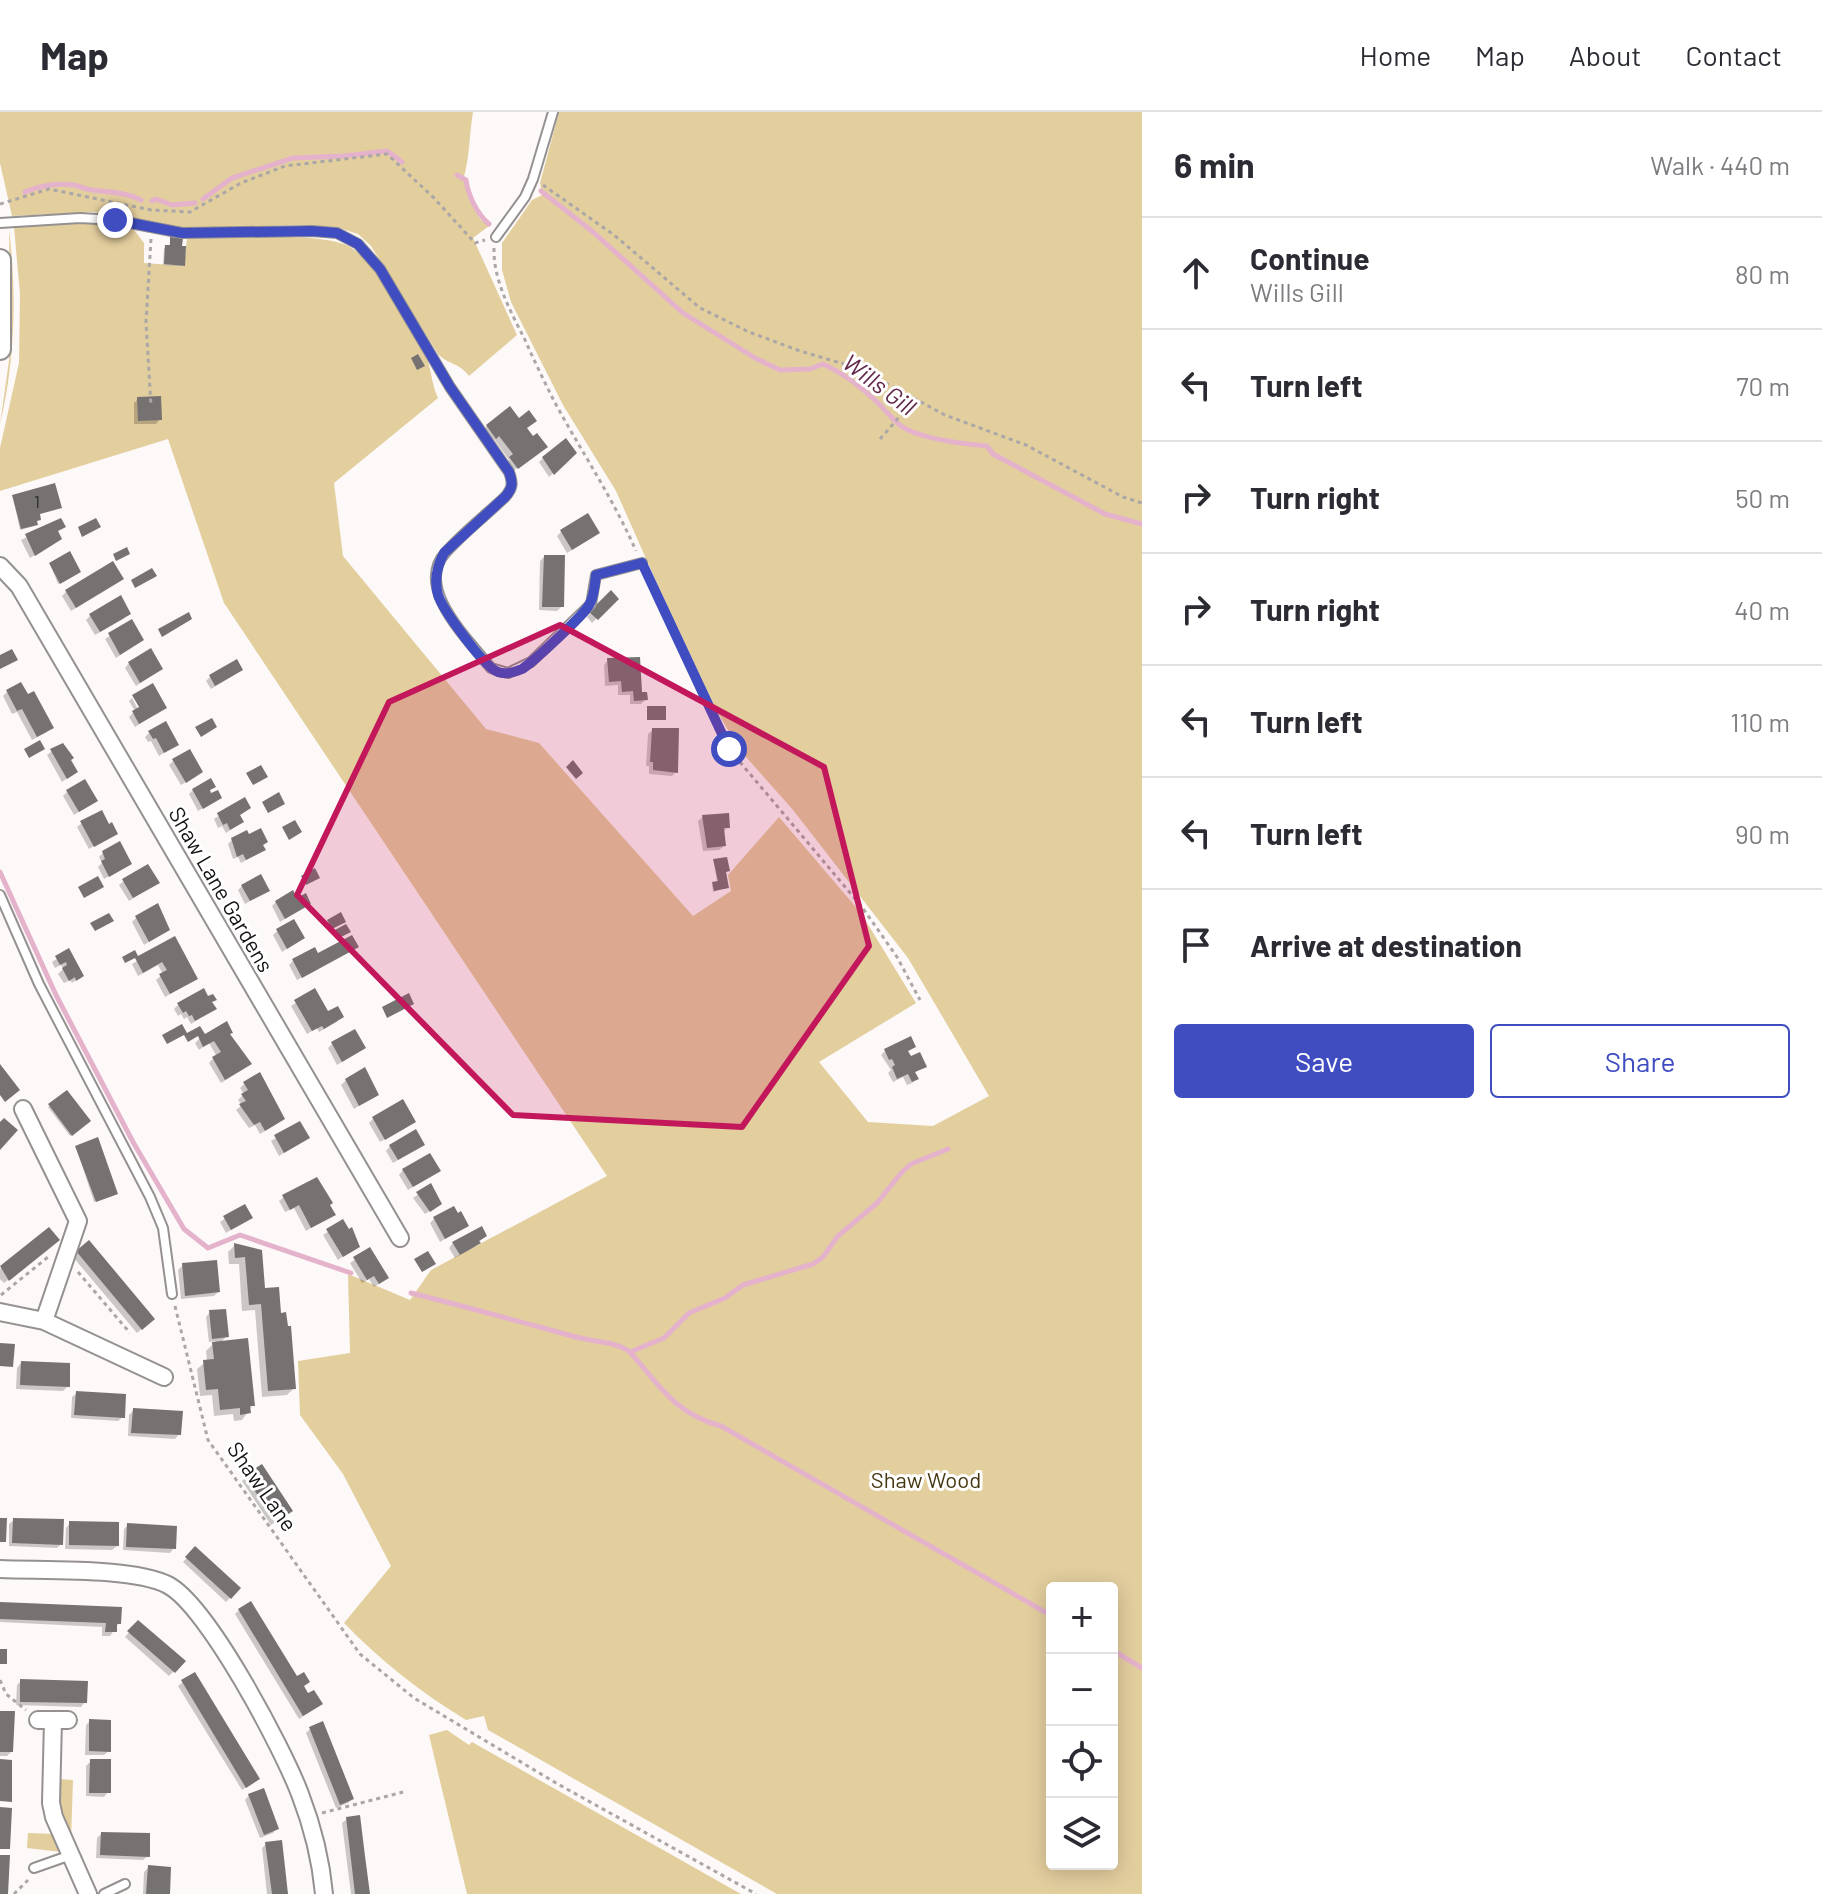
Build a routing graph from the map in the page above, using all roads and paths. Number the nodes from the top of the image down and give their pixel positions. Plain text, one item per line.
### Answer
1 (553, 112) edge
2 (533, 179) junction
3 (0, 204) edge
4 (0, 223) edge
5 (151, 227) junction
6 (496, 237) junction
7 (0, 260) edge
8 (0, 349) edge
9 (915, 399) junction
10 (151, 406) dead end
11 (880, 439) dead end
12 (1142, 503) edge
13 (642, 563) junction
14 (0, 566) edge
15 (0, 895) edge
16 (920, 1000) dead end
17 (23, 1109) dead end
18 (400, 1238) dead end
19 (66, 1257) junction
20 (172, 1294) joint
21 (0, 1296) edge
22 (0, 1312) edge
23 (44, 1321) junction
24 (130, 1333) dead end
25 (164, 1377) dead end
26 (0, 1569) edge
27 (0, 1680) edge
28 (47, 1718) joint
29 (403, 1792) dead end
30 (322, 1813) dead end
31 (71, 1855) junction
32 (34, 1868) dead end
33 (125, 1884) dead end
34 (24, 1887) dead end
35 (14, 1894) edge
36 (88, 1894) edge
37 (104, 1894) edge
38 (324, 1894) edge
39 (756, 1894) edge

1 - 2 lane
2 - 6 lane
2 - 9 path
3 - 6 path
4 - 5 lane
5 - 10 path
5 - 13 lane
6 - 13 path
7 - 8 street
9 - 11 path
9 - 12 path
13 - 16 path
14 - 18 street, Shaw Lane Gardens
15 - 20 lane
17 - 19 street
19 - 21 path
19 - 23 street
19 - 24 path
20 - 39 path, Shaw Lane
22 - 23 street
23 - 25 street
26 - 38 street
27 - 28 path
28 - 31 street
29 - 30 path
31 - 32 lane
31 - 36 street
33 - 37 lane
34 - 35 path

